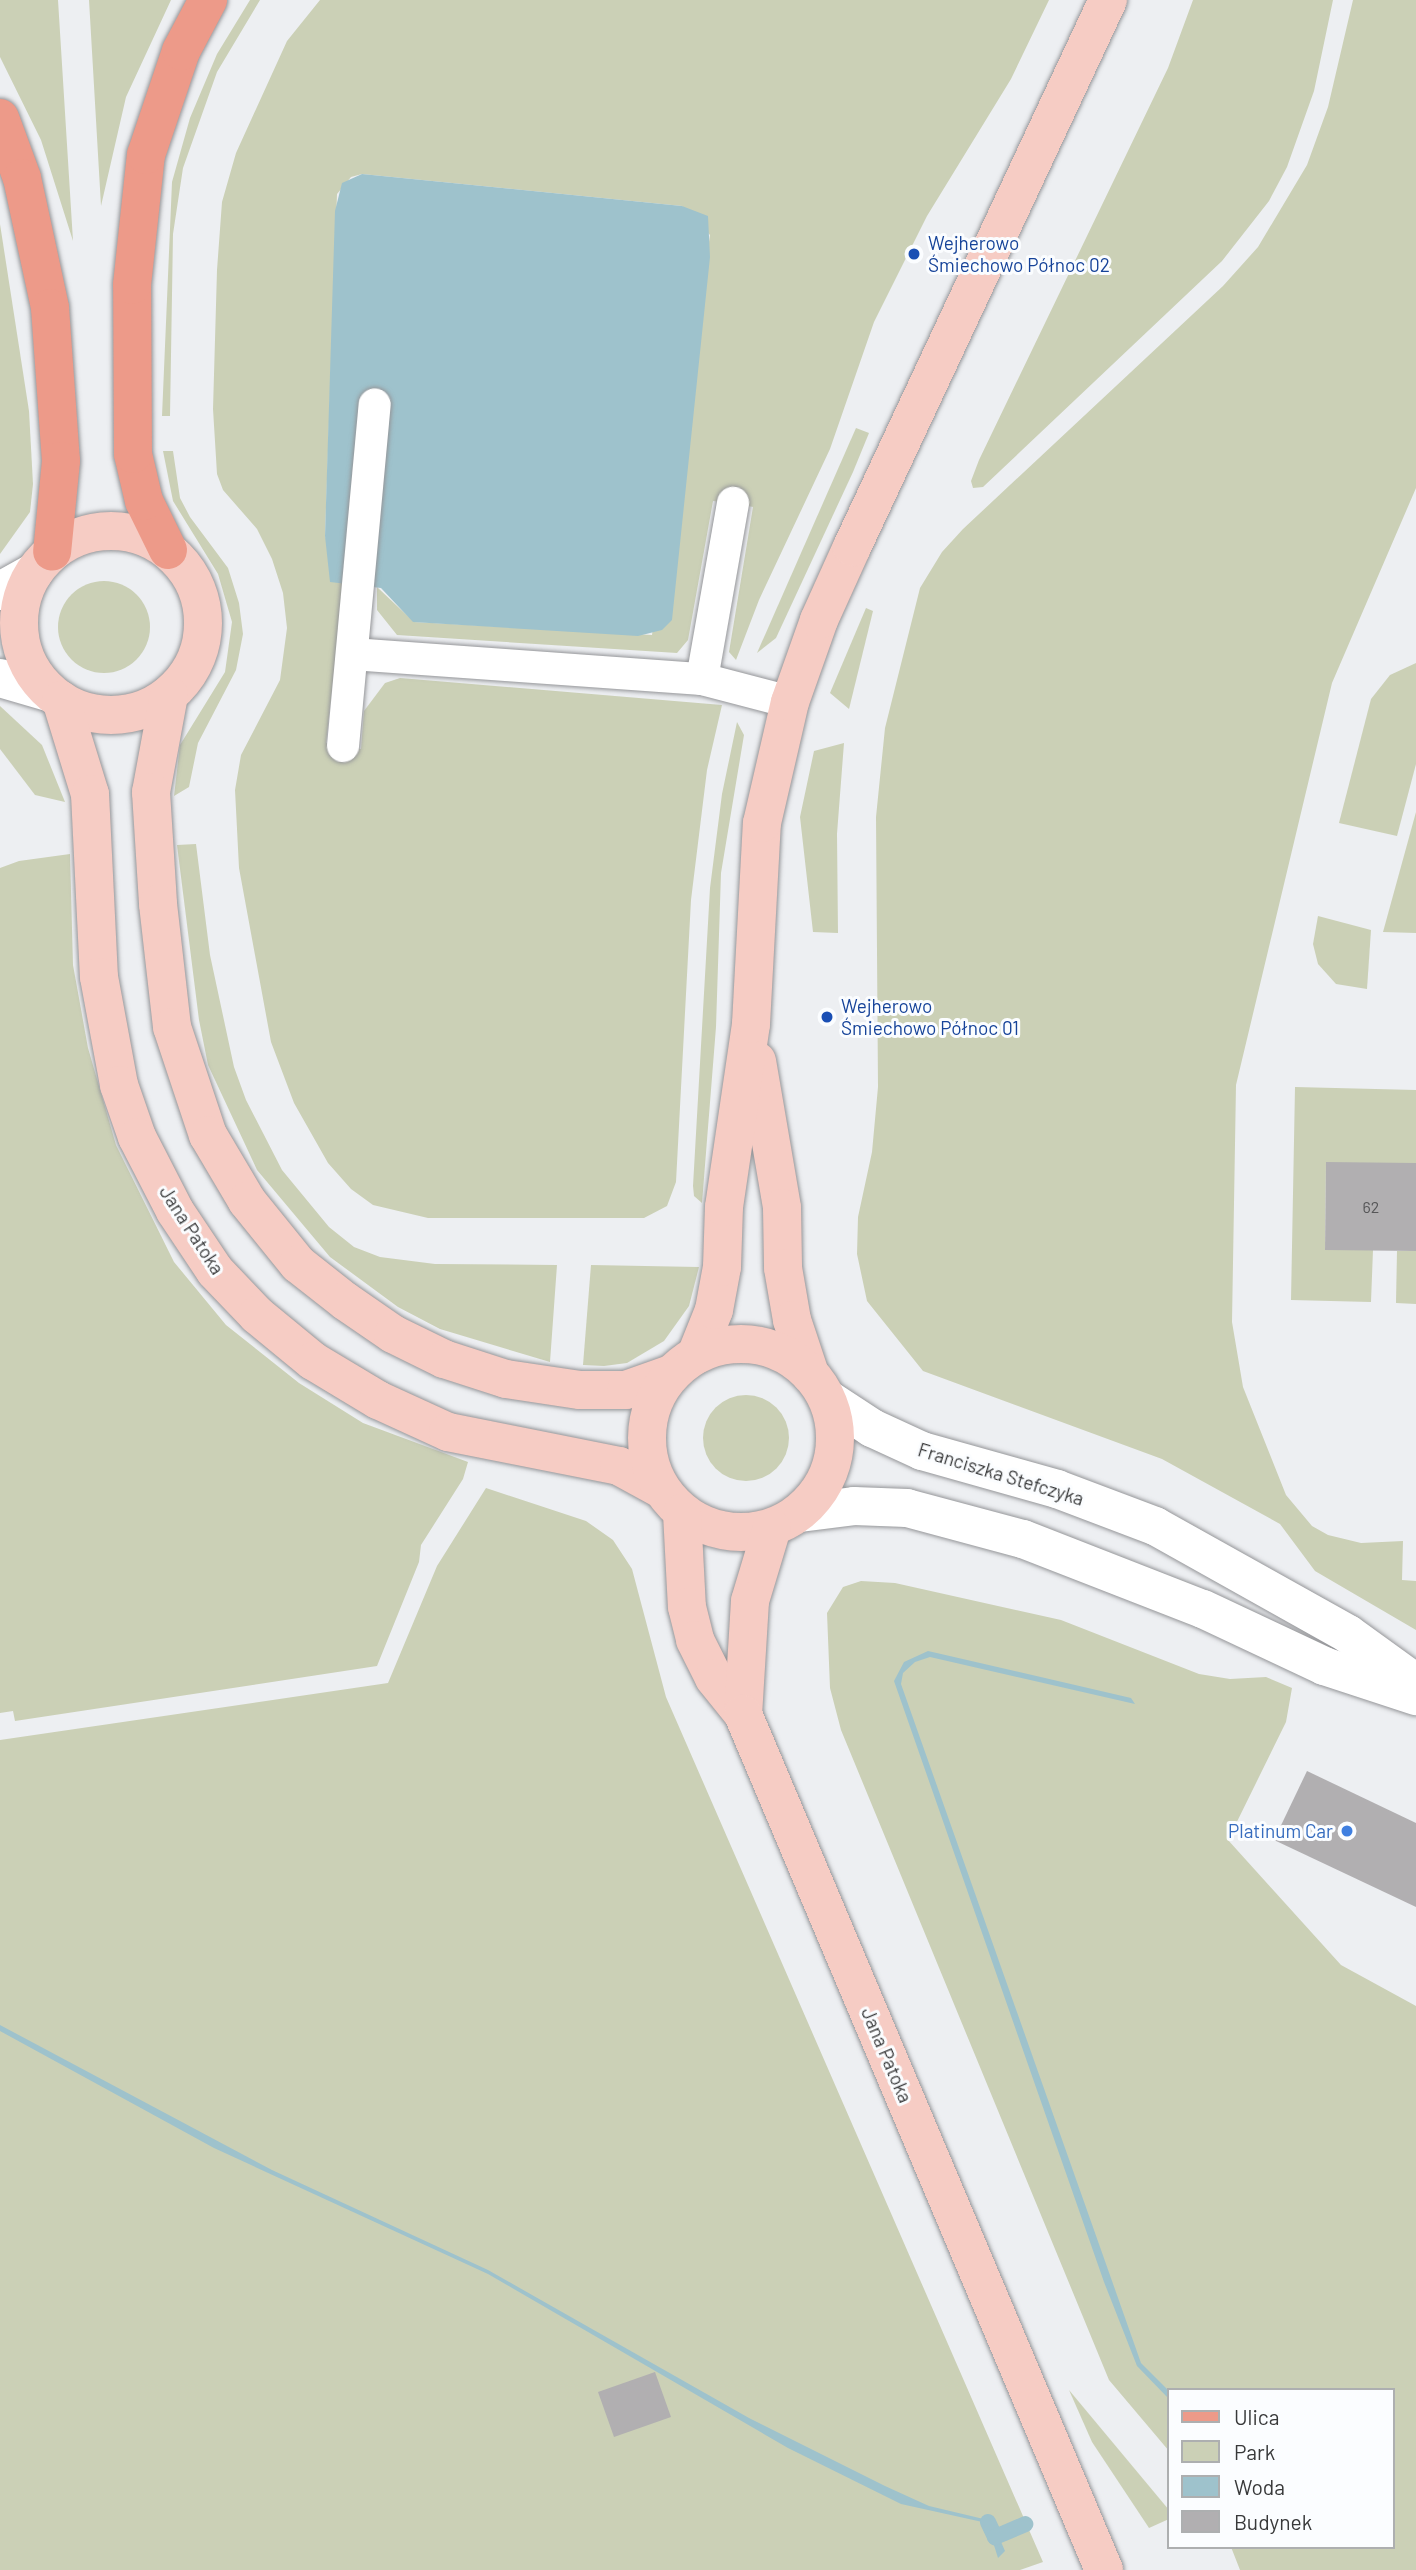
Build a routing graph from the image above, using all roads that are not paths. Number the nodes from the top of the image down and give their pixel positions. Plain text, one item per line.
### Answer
1 (208, 0) edge
2 (1108, 0) edge
3 (0, 118) edge
4 (375, 404) dead end
5 (733, 503) dead end
6 (167, 550) junction
7 (43, 562) junction
8 (0, 591) edge
9 (352, 654) junction
10 (0, 678) edge
11 (702, 679) junction
12 (169, 695) junction
13 (54, 696) junction
14 (790, 702) junction
15 (343, 746) dead end
16 (751, 1024) junction
17 (683, 1364) junction
18 (819, 1386) junction
19 (671, 1501) junction
20 (786, 1520) junction
21 (1179, 1539) junction
22 (1155, 1589) junction
23 (1416, 1683) edge
24 (1416, 1696) edge
25 (743, 1714) junction
26 (1104, 2570) edge

1 - 6 main road
2 - 14 main road
3 - 7 main road
4 - 9 lane
5 - 11 lane
6 - 7 main road
6 - 12 main road
7 - 8 street
7 - 13 main road
9 - 11 lane
9 - 15 lane
10 - 13 street
11 - 14 lane
12 - 13 main road
12 - 17 main road
13 - 19 main road, Jana Patoka
14 - 16 main road
16 - 17 main road
16 - 18 main road
17 - 18 main road
17 - 19 main road
18 - 20 main road
18 - 21 street, Franciszka Stefczyka
19 - 20 main road
19 - 25 main road
20 - 22 street
20 - 25 main road, Jana Patoka
21 - 22 street
21 - 23 street, Franciszka Stefczyka
22 - 24 street
25 - 26 main road, Jana Patoka

